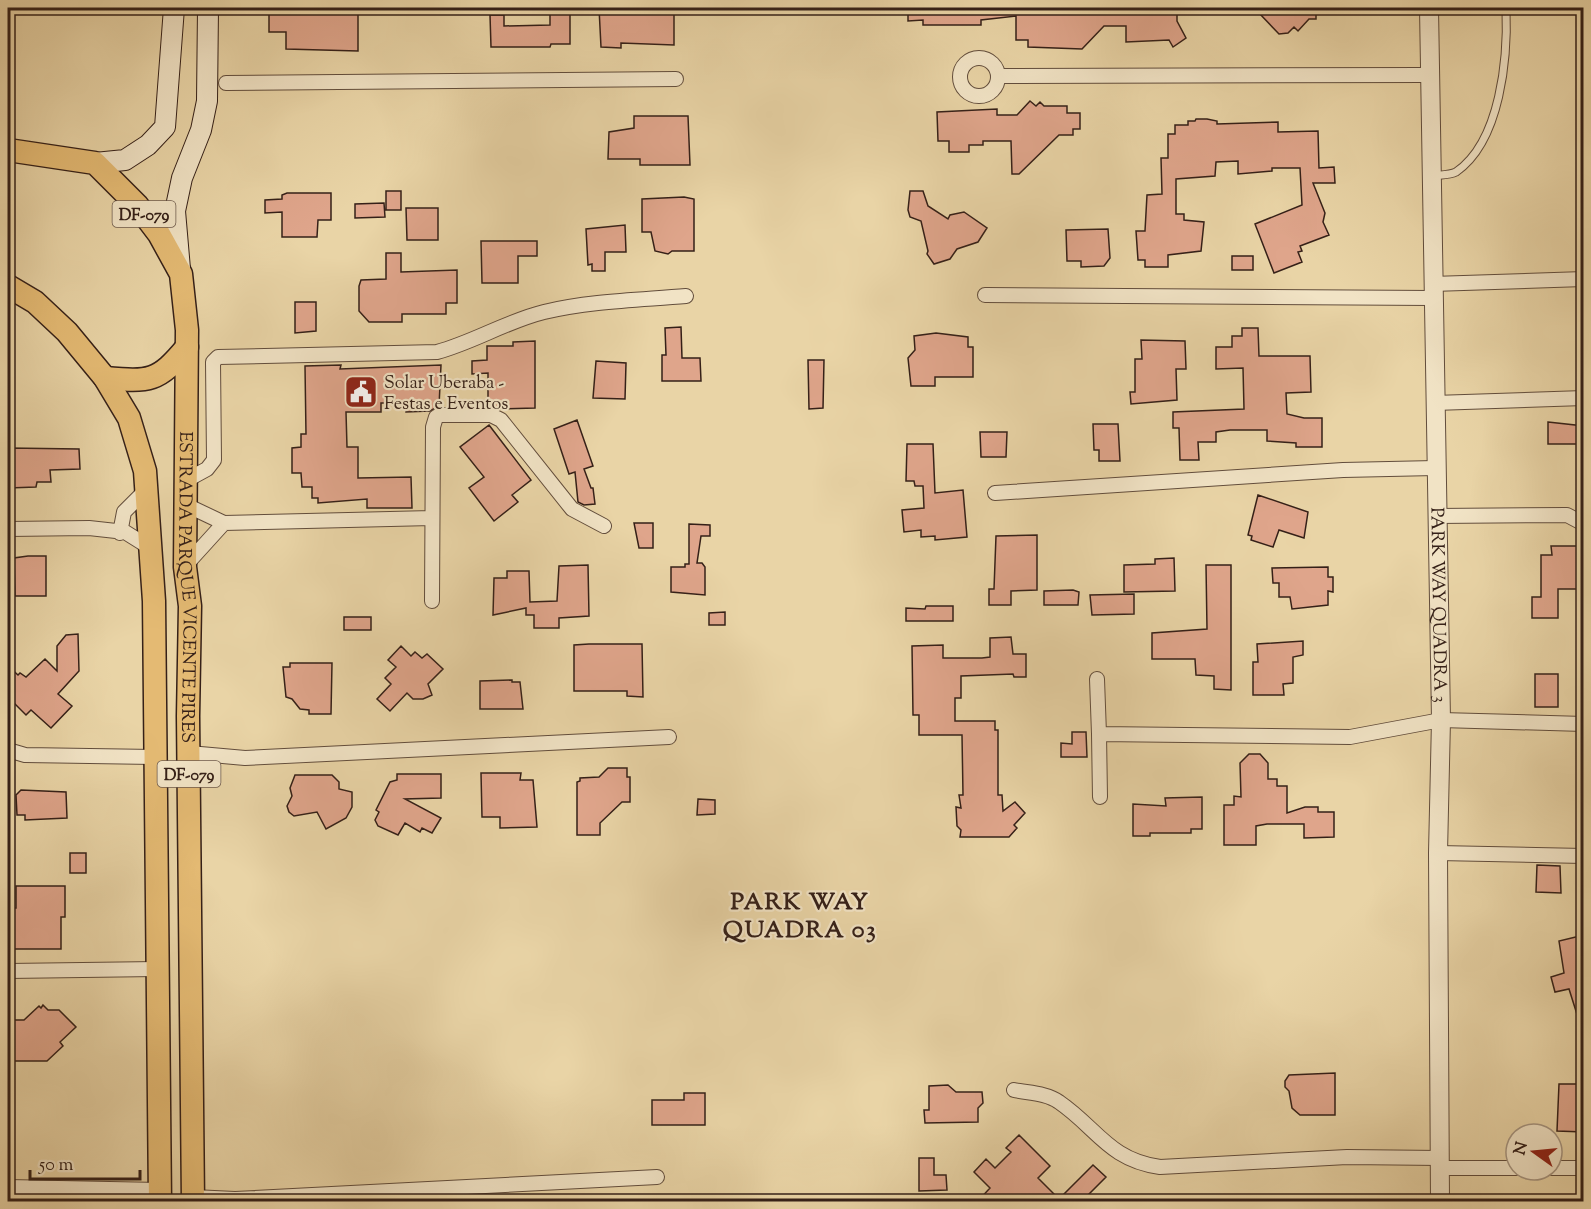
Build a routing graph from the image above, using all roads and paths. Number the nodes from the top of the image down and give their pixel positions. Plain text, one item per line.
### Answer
1 (174, 8) edge
2 (208, 8) edge
3 (1429, 8) edge
4 (1506, 8) edge
5 (207, 70) junction
6 (1429, 75) junction
7 (998, 76) dead end
8 (676, 79) dead end
9 (226, 84) junction
10 (207, 96) junction
11 (8, 150) edge
12 (94, 164) junction
13 (1430, 177) junction
14 (181, 274) junction
15 (1584, 279) edge
16 (8, 286) edge
17 (1432, 291) junction
18 (985, 295) dead end
19 (686, 296) dead end
20 (187, 347) junction
21 (105, 378) junction
22 (1584, 398) edge
23 (1434, 404) junction
24 (1435, 468) junction
25 (185, 481) junction
26 (147, 489) junction
27 (995, 493) dead end
28 (184, 504) junction
29 (1436, 516) junction
30 (432, 518) junction
31 (1581, 518) edge
32 (224, 523) junction
33 (604, 526) dead end
34 (8, 529) edge
35 (120, 533) junction
36 (149, 547) junction
37 (185, 567) junction
38 (432, 601) dead end
39 (1097, 679) dead end
40 (1441, 720) junction
41 (1584, 724) edge
42 (1099, 734) junction
43 (669, 737) dead end
44 (8, 750) edge
45 (189, 753) junction
46 (154, 757) junction
47 (1100, 796) dead end
48 (1438, 853) junction
49 (1584, 856) edge
50 (157, 969) junction
51 (8, 971) edge
52 (1014, 1090) dead end
53 (1440, 1163) junction
54 (1504, 1167) edge
55 (1564, 1167) edge
56 (1584, 1168) edge
57 (657, 1177) dead end
58 (8, 1187) edge
59 (160, 1196) edge
60 (193, 1199) edge
61 (1440, 1202) edge

1 - 12 main road
2 - 5 main road
3 - 6 street, PARK WAY QUADRA 3
4 - 13 lane
5 - 9 street
5 - 10 main road
6 - 7 street
6 - 13 street, PARK WAY QUADRA 3
8 - 9 street
9 - 10 street
10 - 14 main road
11 - 12 main road
12 - 14 main road, ESTRADA PARQUE VICENTE PIRES / DF-079
13 - 17 street, PARK WAY QUADRA 3
14 - 20 main road, ESTRADA PARQUE VICENTE PIRES / DF-079
15 - 17 street
16 - 21 main road, ESTRADA PARQUE VICENTE PIRES / DF-079
17 - 18 street
17 - 23 street, PARK WAY QUADRA 3
19 - 25 street
20 - 21 main road
20 - 25 main road, ESTRADA PARQUE VICENTE PIRES / DF-079
21 - 26 main road, ESTRADA PARQUE VICENTE PIRES / DF-079
22 - 23 street
23 - 24 street, PARK WAY QUADRA 3
24 - 27 street
24 - 29 street, PARK WAY QUADRA 3
25 - 28 main road, ESTRADA PARQUE VICENTE PIRES / DF-079
26 - 35 street
26 - 36 main road, ESTRADA PARQUE VICENTE PIRES / DF-079
28 - 32 street
28 - 37 main road, ESTRADA PARQUE VICENTE PIRES / DF-079
29 - 31 street
29 - 40 street, PARK WAY QUADRA 3
30 - 32 street
30 - 33 street
30 - 38 street
32 - 37 street
34 - 35 street
35 - 36 street
36 - 46 main road, ESTRADA PARQUE VICENTE PIRES / DF-079
37 - 45 main road, ESTRADA PARQUE VICENTE PIRES / DF-079
39 - 42 street
40 - 41 street
40 - 42 street
40 - 48 street, PARK WAY QUADRA 3
42 - 47 street
43 - 45 street
44 - 46 street
45 - 60 main road, ESTRADA PARQUE VICENTE PIRES / DF-079
46 - 50 main road, ESTRADA PARQUE VICENTE PIRES / DF-079
48 - 49 street
48 - 53 street, PARK WAY QUADRA 3
50 - 51 street
50 - 59 main road, ESTRADA PARQUE VICENTE PIRES / DF-079
52 - 53 street
53 - 54 street
53 - 61 street, PARK WAY QUADRA 3
55 - 56 street
57 - 60 street
58 - 59 street

